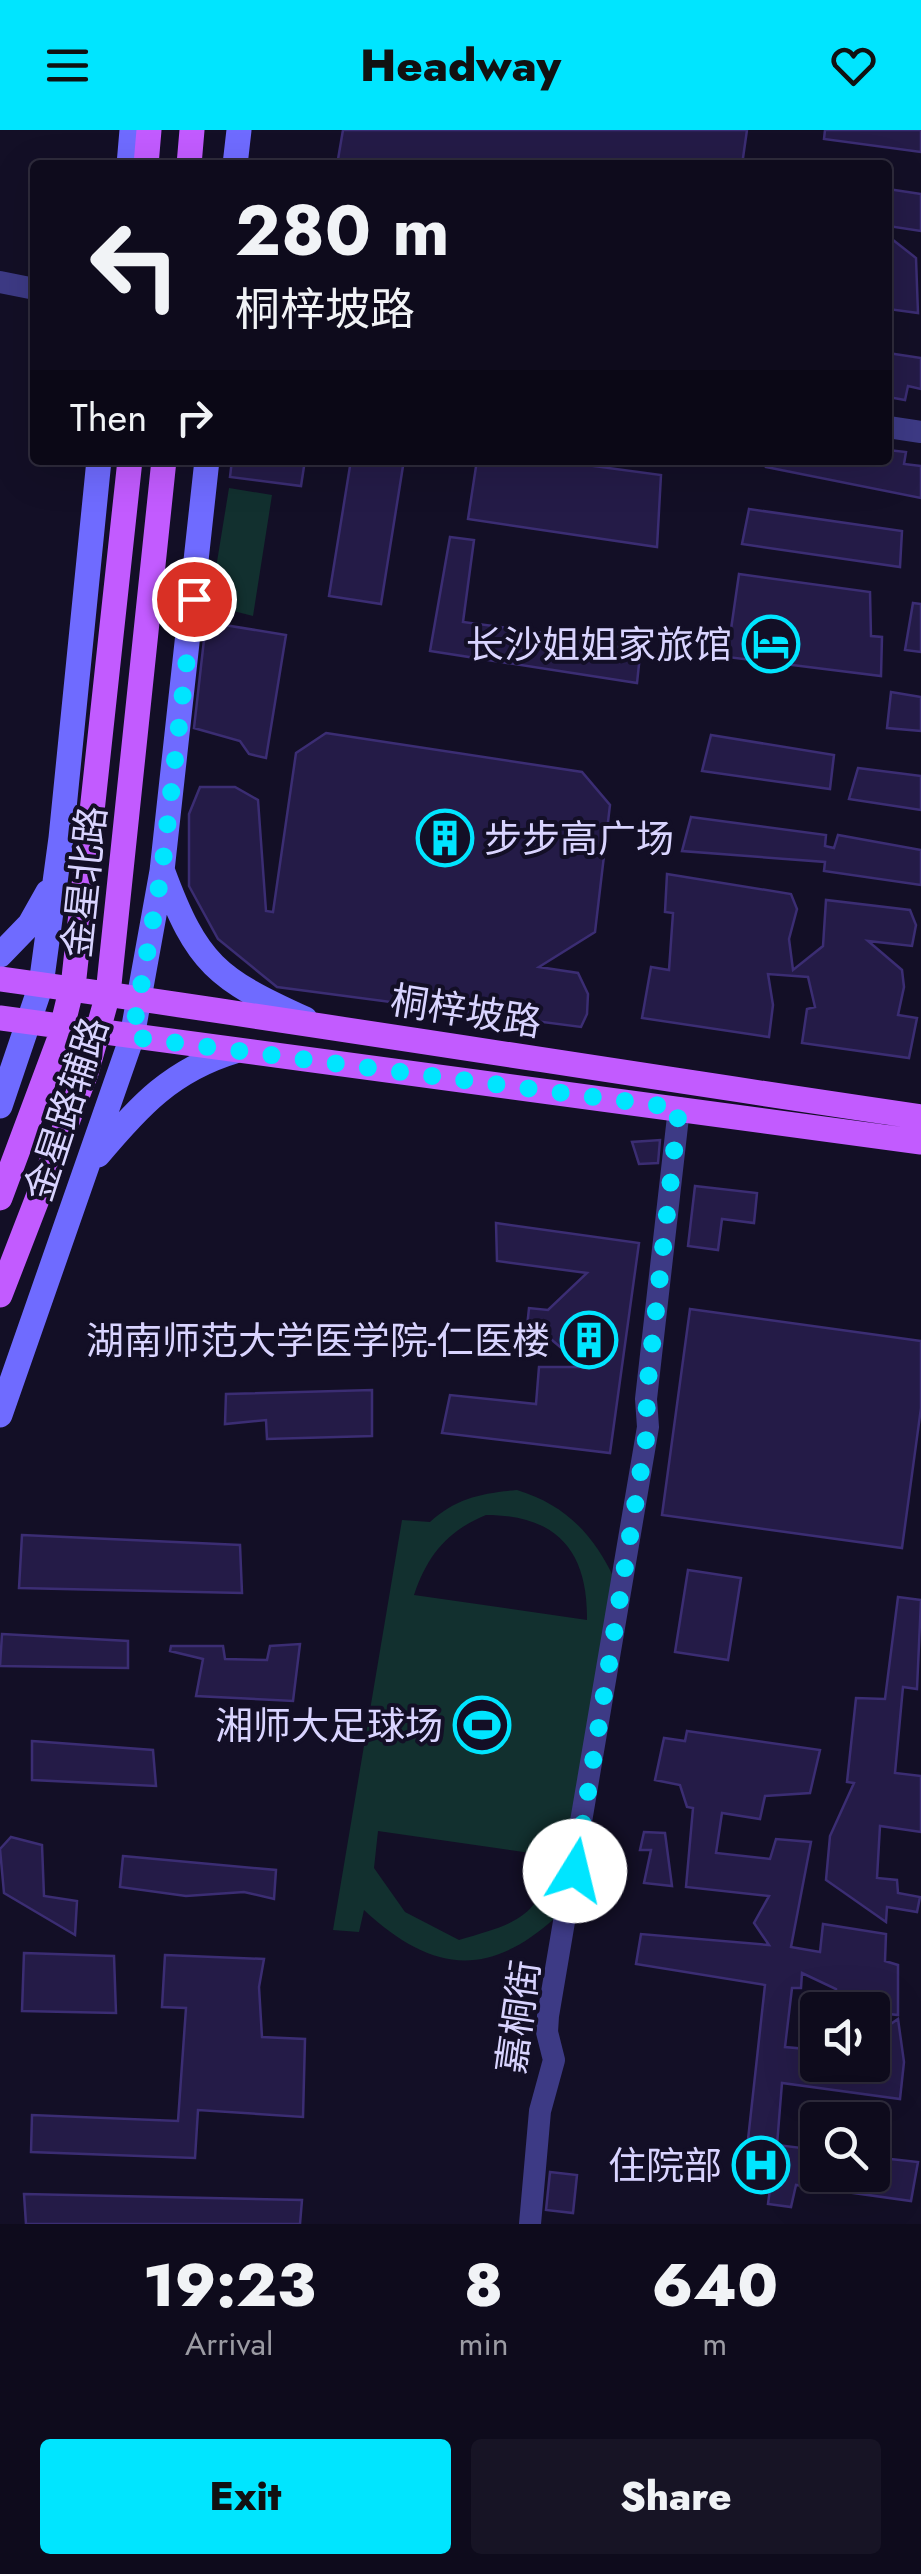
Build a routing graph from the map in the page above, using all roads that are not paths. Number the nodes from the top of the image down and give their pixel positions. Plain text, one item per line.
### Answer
1 (132, 130) edge
2 (148, 130) edge
3 (192, 130) edge
4 (238, 130) edge
5 (129, 160) edge
6 (146, 160) edge
7 (189, 160) edge
8 (235, 160) edge
9 (0, 282) edge
10 (30, 288) edge
11 (892, 428) edge
12 (921, 432) edge
13 (98, 465) edge
14 (129, 465) edge
15 (163, 465) edge
16 (206, 465) edge
17 (162, 870) junction
18 (55, 879) junction
19 (0, 956) edge
20 (0, 979) edge
21 (40, 985) junction
22 (71, 989) junction
23 (108, 994) junction
24 (140, 999) junction
25 (0, 1018) edge
26 (309, 1022) junction
27 (31, 1023) junction
28 (62, 1027) junction
29 (99, 1033) junction
30 (132, 1037) junction
31 (235, 1051) junction
32 (0, 1106) edge
33 (679, 1108) junction
34 (921, 1117) edge
35 (921, 1142) edge
36 (88, 1167) junction
37 (0, 1198) edge
38 (0, 1296) edge
39 (0, 1415) edge
40 (530, 2224) edge

1 - 5 street
2 - 6 main road
3 - 7 main road
4 - 8 street
9 - 10 street
11 - 12 street
13 - 18 street, 金星路辅路
14 - 22 main road, 金星北路
15 - 23 main road, 金星北路
16 - 17 street, 金星路辅路
17 - 24 street, 金星路辅路
17 - 26 street
18 - 19 street
18 - 21 street, 金星路辅路
20 - 21 main road, 桐梓坡路
21 - 22 main road, 桐梓坡路
21 - 27 street, 金星路辅路
22 - 23 main road, 桐梓坡路
22 - 28 main road, 金星北路
23 - 24 main road, 桐梓坡路
23 - 29 main road, 金星北路
24 - 26 main road, 桐梓坡路
24 - 30 street, 金星路辅路
25 - 27 main road, 桐梓坡路
26 - 34 main road, 桐梓坡路
27 - 28 main road, 桐梓坡路
27 - 32 street, 金星路辅路
28 - 29 main road, 桐梓坡路
28 - 37 main road, 金星北路
29 - 30 main road, 桐梓坡路
29 - 38 main road, 金星北路
30 - 31 main road, 桐梓坡路
30 - 36 street, 金星路辅路
31 - 33 main road, 桐梓坡路
31 - 36 street
33 - 35 main road, 桐梓坡路
33 - 40 street, 嘉桐街
36 - 39 street, 金星路辅路

